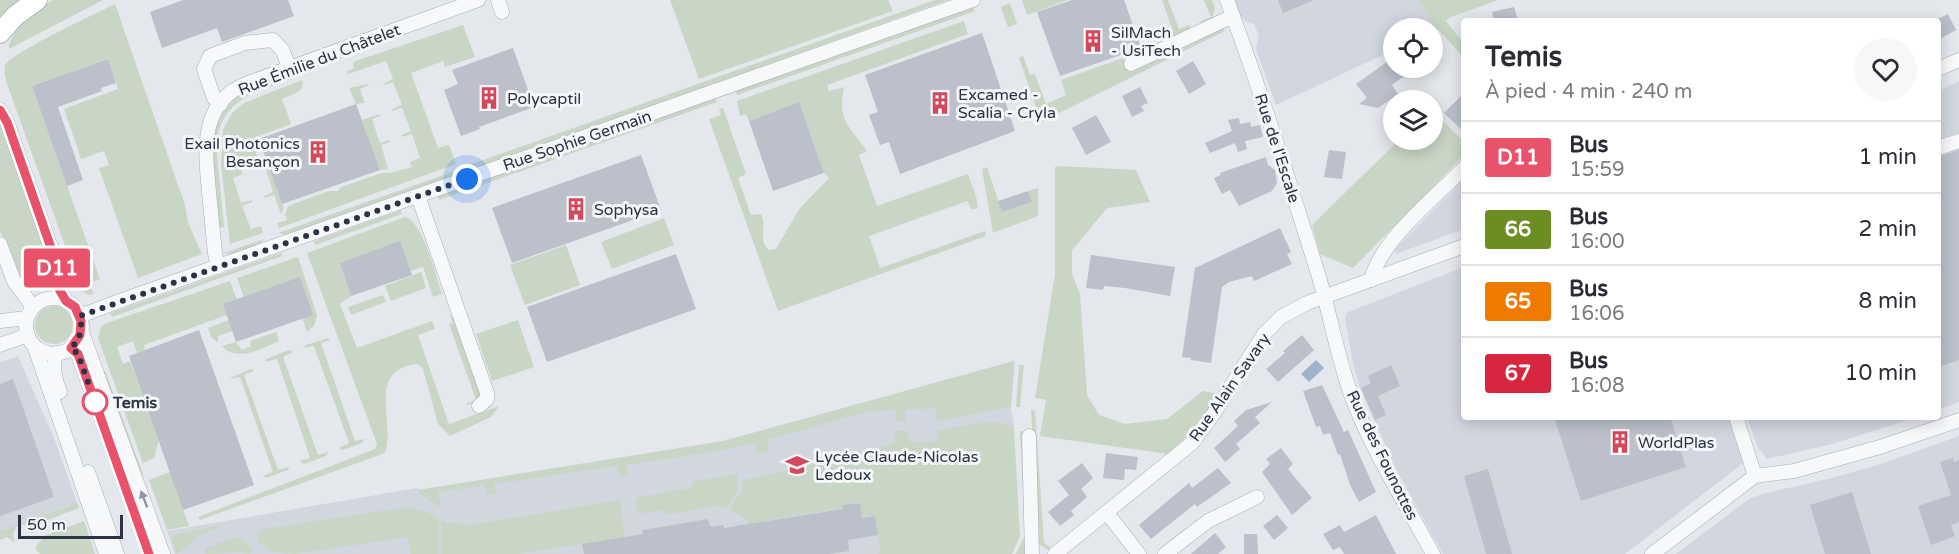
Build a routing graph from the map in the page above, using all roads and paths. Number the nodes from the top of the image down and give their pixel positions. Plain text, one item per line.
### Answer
1 (37, 0) edge
2 (478, 0) edge
3 (973, 0) edge
4 (1227, 0) edge
5 (1233, 15) junction
6 (0, 33) edge
7 (1959, 60) edge
8 (1131, 63) dead end
9 (289, 68) junction
10 (1941, 68) edge
11 (220, 104) junction
12 (0, 110) edge
13 (1959, 141) edge
14 (1941, 147) edge
15 (1461, 171) edge
16 (418, 196) junction
17 (0, 244) edge
18 (1461, 247) edge
19 (218, 267) junction
20 (1371, 280) junction
21 (1324, 297) junction
22 (66, 301) junction
23 (33, 307) junction
24 (26, 320) junction
25 (0, 321) edge
26 (81, 323) junction
27 (31, 340) junction
28 (0, 345) edge
29 (71, 348) junction
30 (56, 353) junction
31 (479, 406) dead end
32 (1737, 420) edge
33 (1958, 423) edge
34 (1029, 436) dead end
35 (1755, 476) junction
36 (1257, 497) dead end
37 (1107, 513) junction
38 (106, 554) edge
39 (117, 554) edge
40 (150, 554) edge
41 (163, 554) edge
42 (1032, 554) edge
43 (1055, 554) edge
44 (1139, 554) edge
45 (1165, 554) edge
46 (1433, 554) edge
47 (1652, 554) edge

1 - 6 highway
2 - 9 street, Rue Émilie du Châtelet
3 - 16 street, Rue Sophie Germain
4 - 5 street, Rue de l'Escale
5 - 8 street
5 - 21 street, Rue de l'Escale
7 - 10 street
9 - 11 street, Rue Émilie du Châtelet
9 - 11 street
11 - 19 street, Rue Émilie du Châtelet
12 - 22 street
13 - 14 street
15 - 20 street
16 - 19 street, Rue Sophie Germain
16 - 31 street
17 - 23 street
18 - 20 street
19 - 26 street, Rue Sophie Germain
20 - 21 street
21 - 37 street, Rue Alain Savary
21 - 46 street, Rue des Founottes
22 - 23 street
22 - 26 street
23 - 24 street
24 - 25 street
24 - 27 street
26 - 29 street
41 -> 26 street
27 - 28 street
27 - 30 street
27 - 38 street
29 - 30 street
29 - 40 street
30 - 39 street
32 - 35 street
33 - 35 street
34 - 42 street
35 - 47 street
36 - 45 street
37 - 43 street, Rue Alain Savary
37 - 44 street

